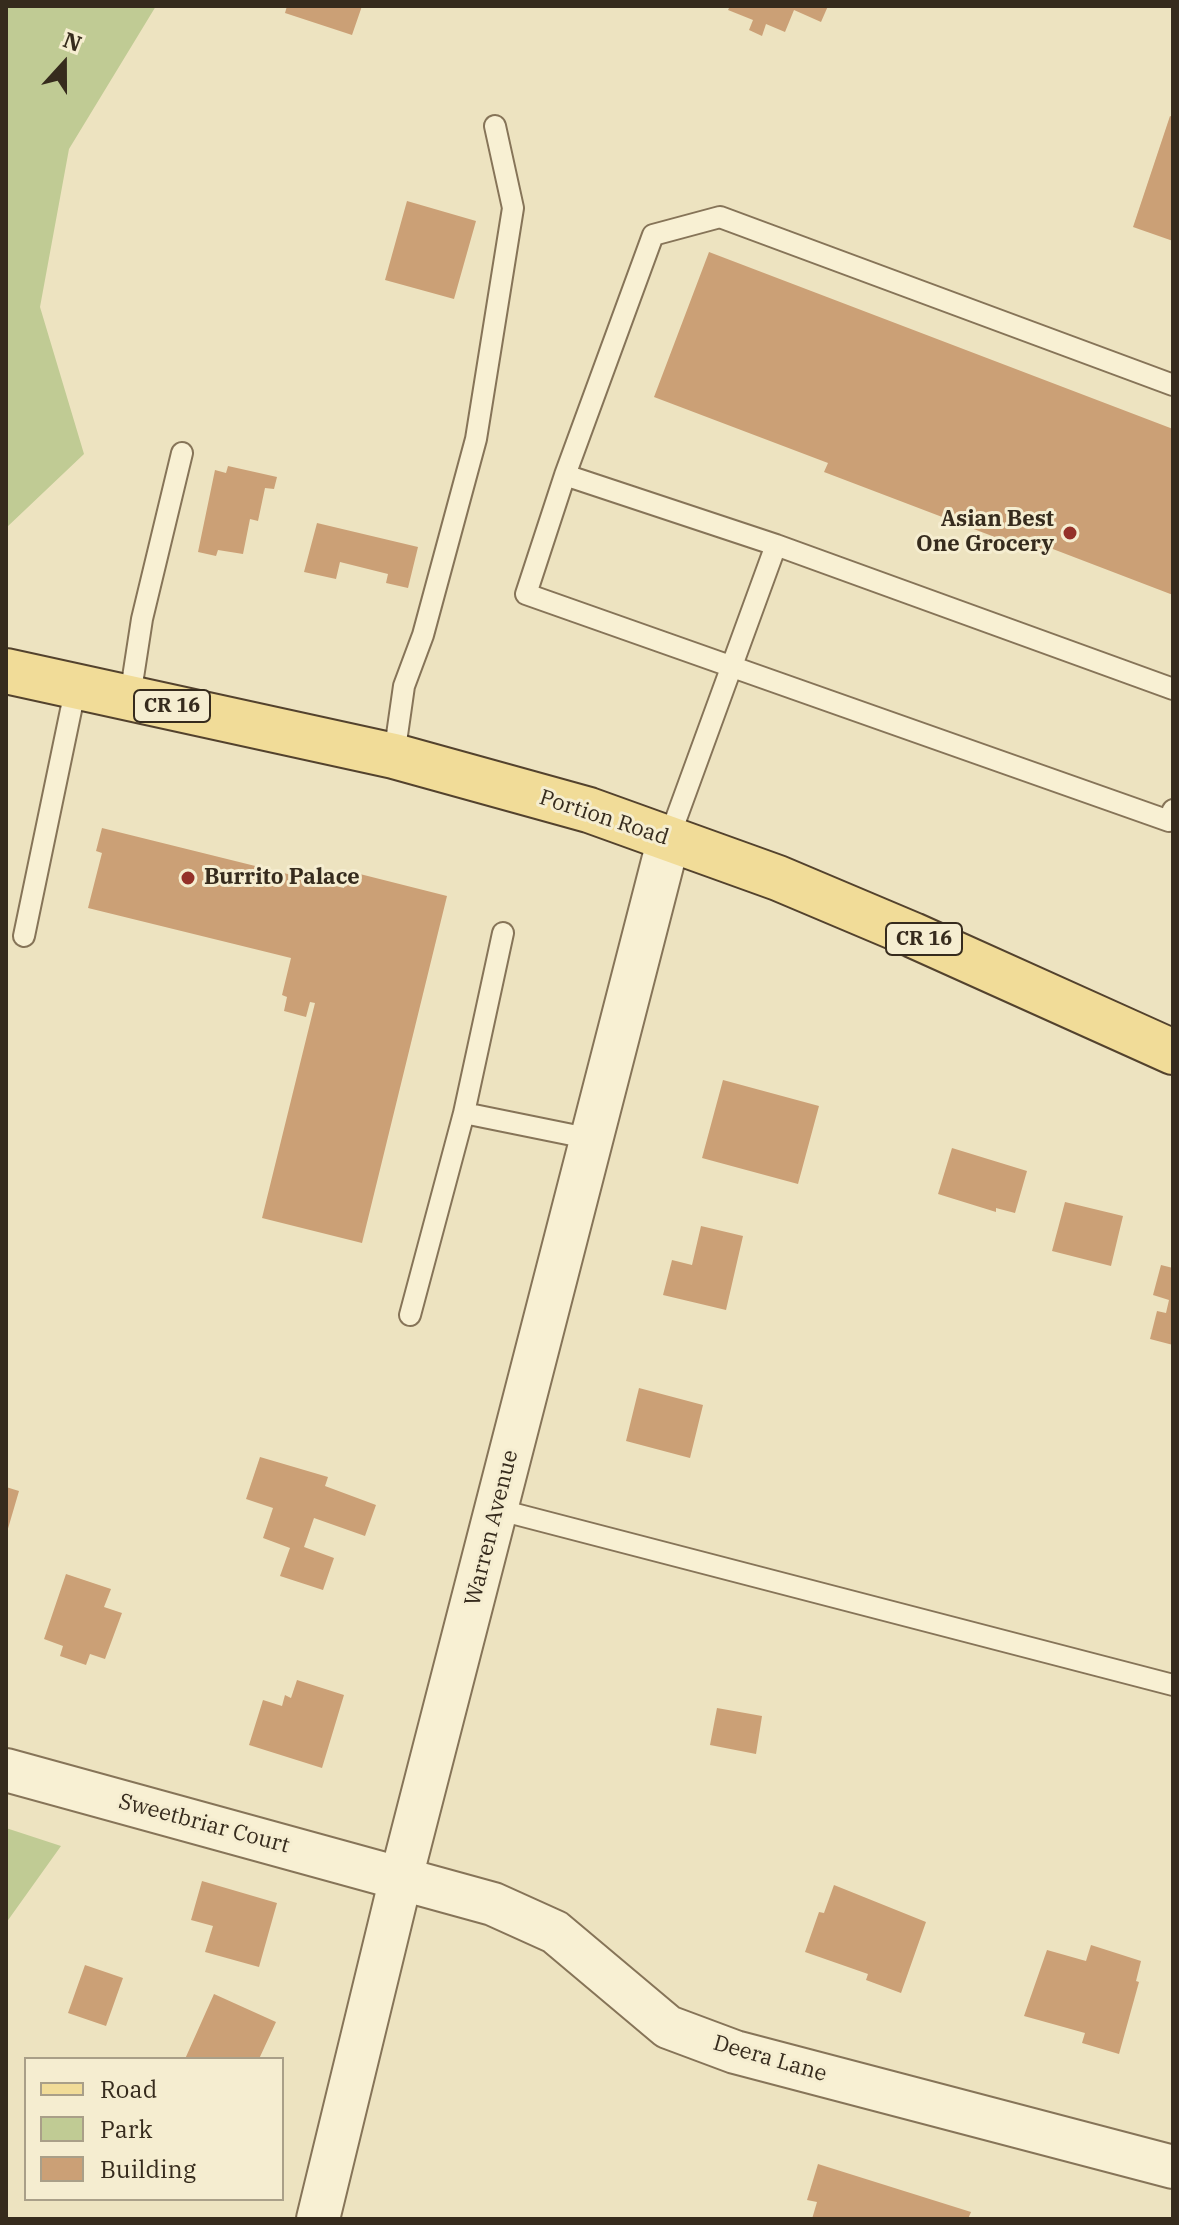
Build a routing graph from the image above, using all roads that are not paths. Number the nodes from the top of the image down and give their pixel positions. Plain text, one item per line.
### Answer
1 (495, 126) dead end
2 (1173, 385) edge
3 (182, 453) dead end
4 (565, 475) junction
5 (776, 545) junction
6 (732, 667) junction
7 (6, 671) edge
8 (76, 686) junction
9 (1173, 689) edge
10 (130, 697) junction
11 (394, 756) junction
12 (1173, 810) edge
13 (669, 838) junction
14 (503, 933) dead end
15 (24, 936) dead end
16 (1173, 1052) edge
17 (464, 1113) junction
18 (592, 1139) junction
19 (410, 1315) dead end
20 (496, 1509) junction
21 (1173, 1685) edge
22 (6, 1770) edge
23 (401, 1878) junction
24 (1173, 2167) edge
25 (318, 2219) edge

1 - 11 lane
2 - 4 lane
3 - 10 lane
4 - 5 lane
4 - 6 lane
5 - 6 lane
5 - 9 lane
6 - 12 lane
6 - 13 lane
7 - 8 main road, Portion Road / CR 16
8 - 10 main road, Portion Road / CR 16
8 - 15 lane
10 - 11 main road, Portion Road / CR 16
11 - 13 main road, Portion Road / CR 16
13 - 16 main road, Portion Road / CR 16
13 - 18 street, Warren Avenue
14 - 17 lane
17 - 18 lane
17 - 19 lane
18 - 20 street, Warren Avenue
20 - 21 lane
20 - 23 street, Warren Avenue
22 - 23 street, Sweetbriar Court
23 - 24 street, Deera Lane
23 - 25 street, Warren Avenue

